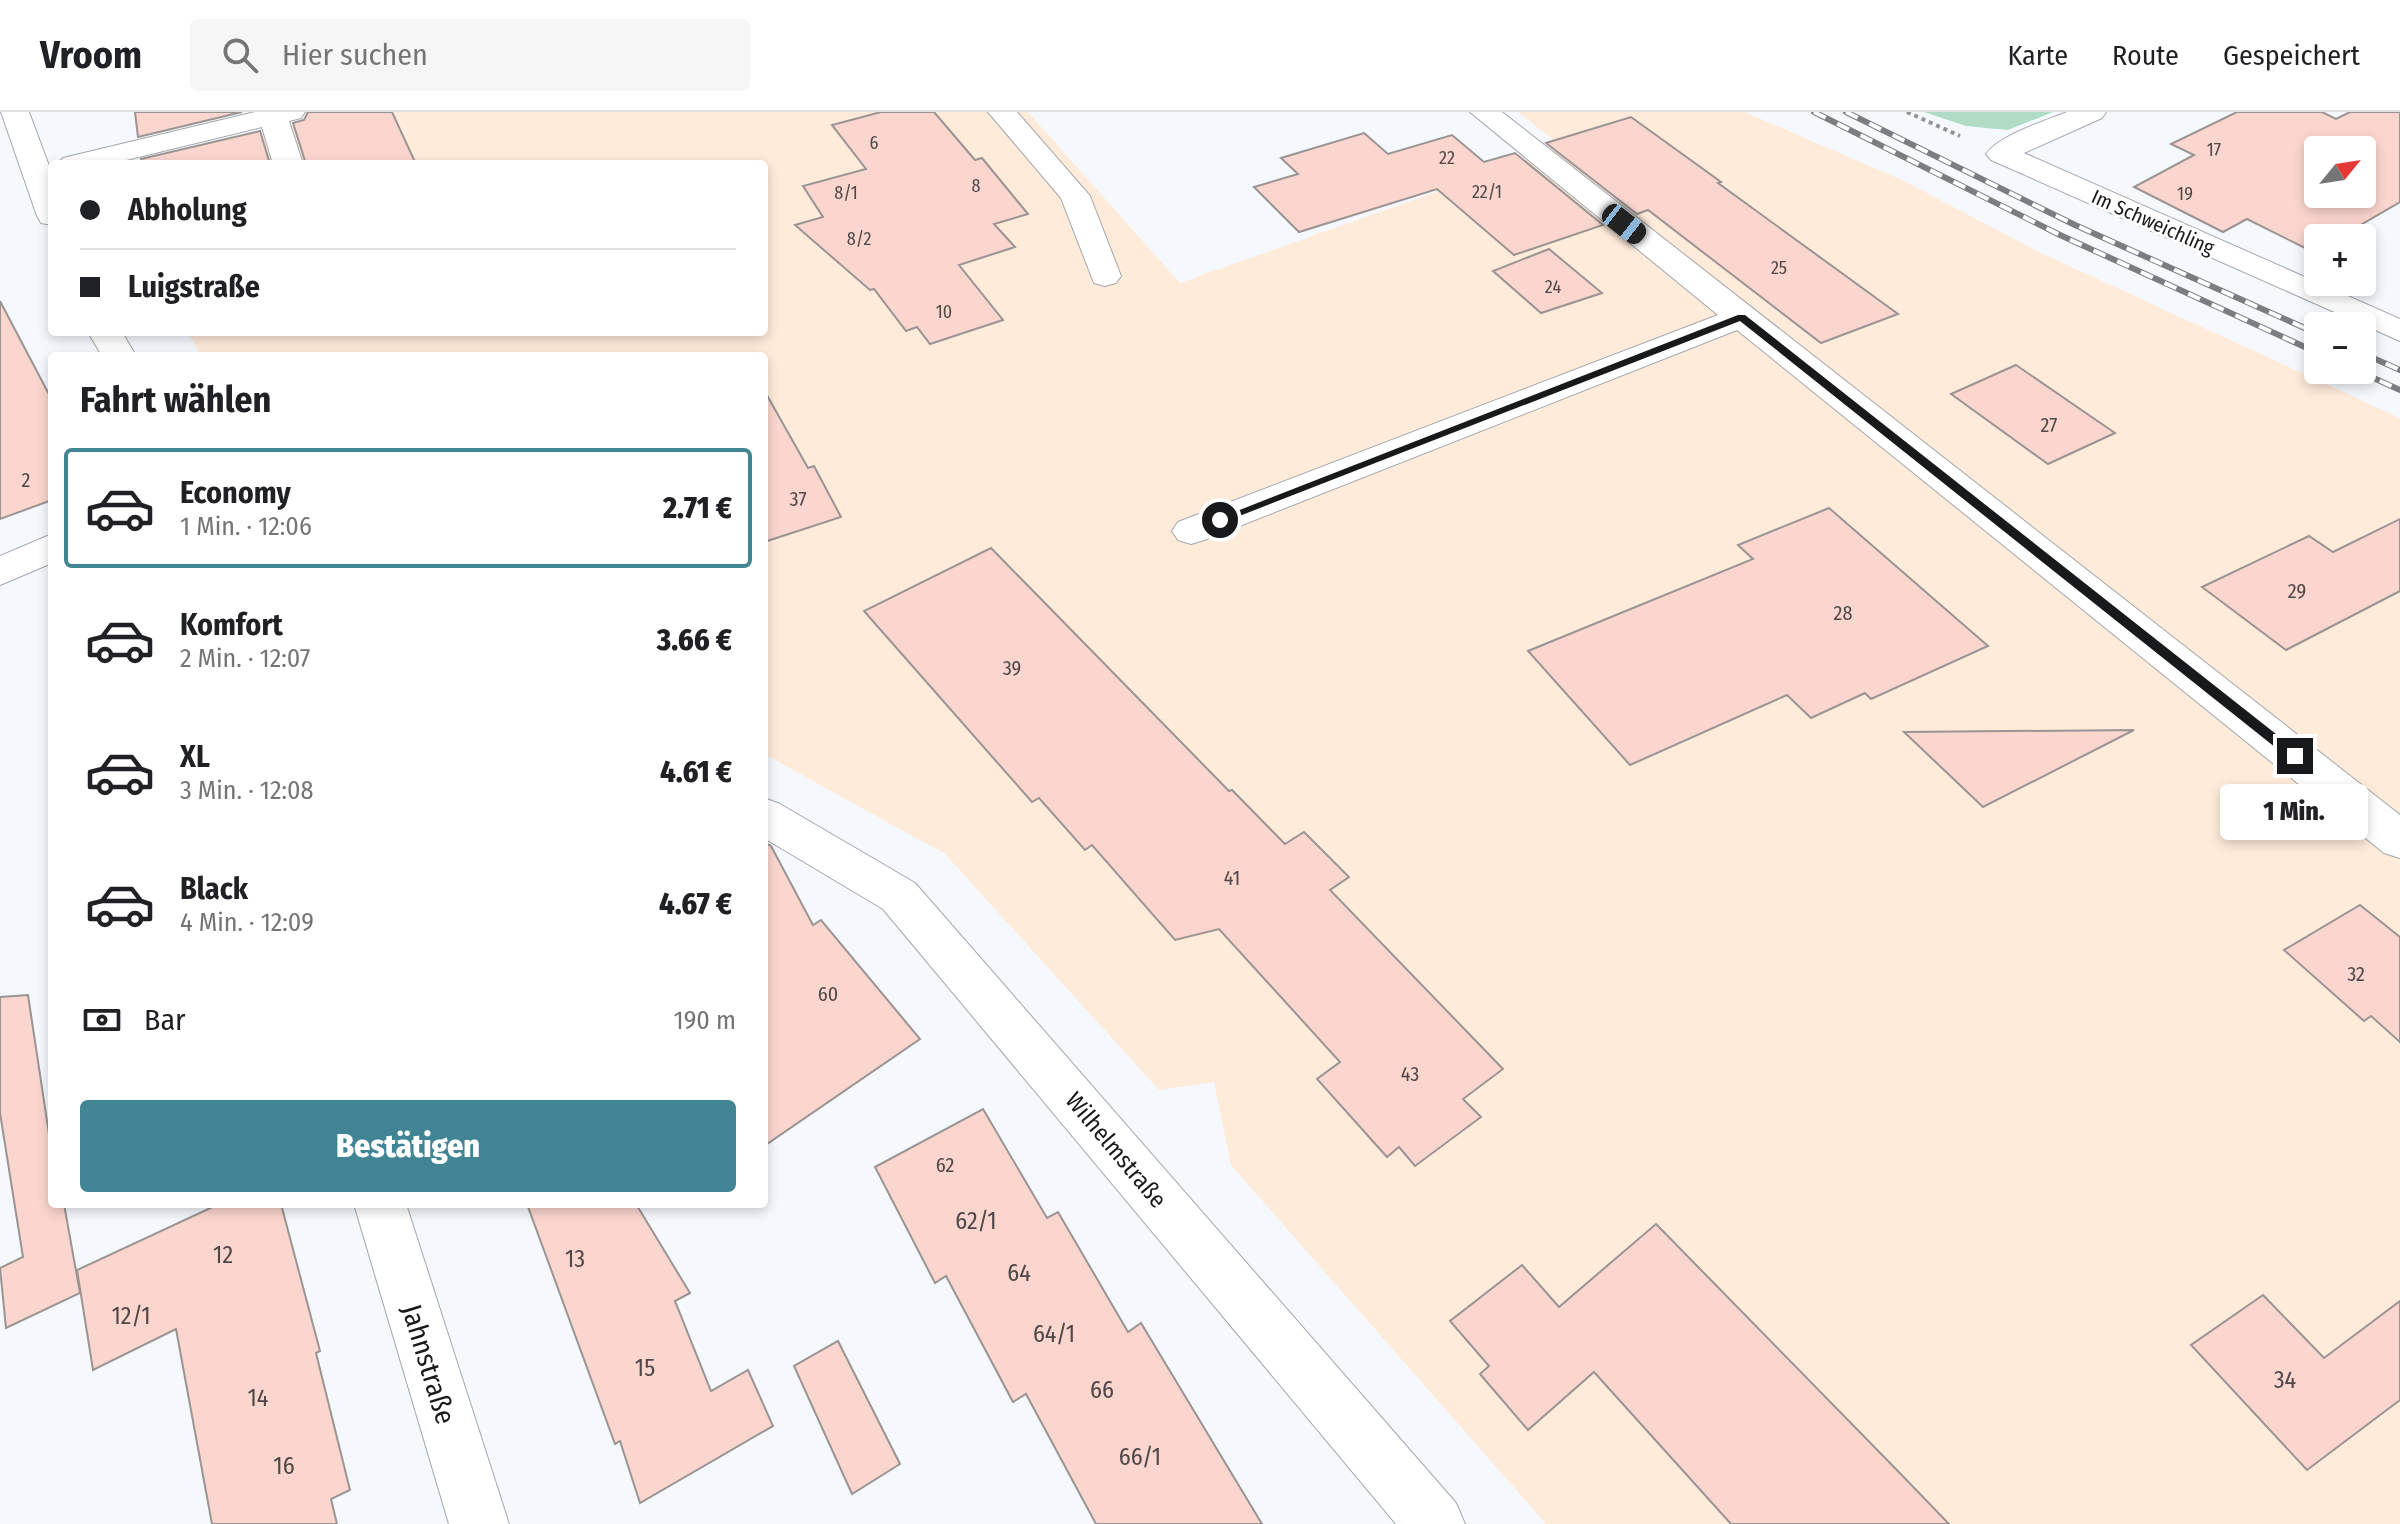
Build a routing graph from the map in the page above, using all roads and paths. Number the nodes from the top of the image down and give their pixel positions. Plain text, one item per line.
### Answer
1 (15, 112) edge
2 (1002, 112) edge
3 (1484, 112) edge
4 (1907, 112) edge
5 (2092, 112) edge
6 (282, 114) edge
7 (2001, 154) junction
8 (90, 160) edge
9 (288, 160) edge
10 (29, 162) edge
11 (48, 207) edge
12 (1105, 276) dead end
13 (1742, 317) junction
14 (2400, 331) edge
15 (1191, 531) dead end
16 (48, 549) edge
17 (0, 572) edge
18 (768, 818) edge
19 (2400, 840) edge
20 (381, 1208) edge
21 (479, 1524) edge
22 (1435, 1524) edge

1 - 10 street
2 - 12 street
3 - 13 street
4 - 7 path
5 - 7 street
6 - 8 street
6 - 9 street
7 - 14 street, Im Schweichling
10 - 11 street
13 - 15 street
13 - 19 street
16 - 17 street
18 - 22 street, Wilhelmstraße
20 - 21 street, Jahnstraße

